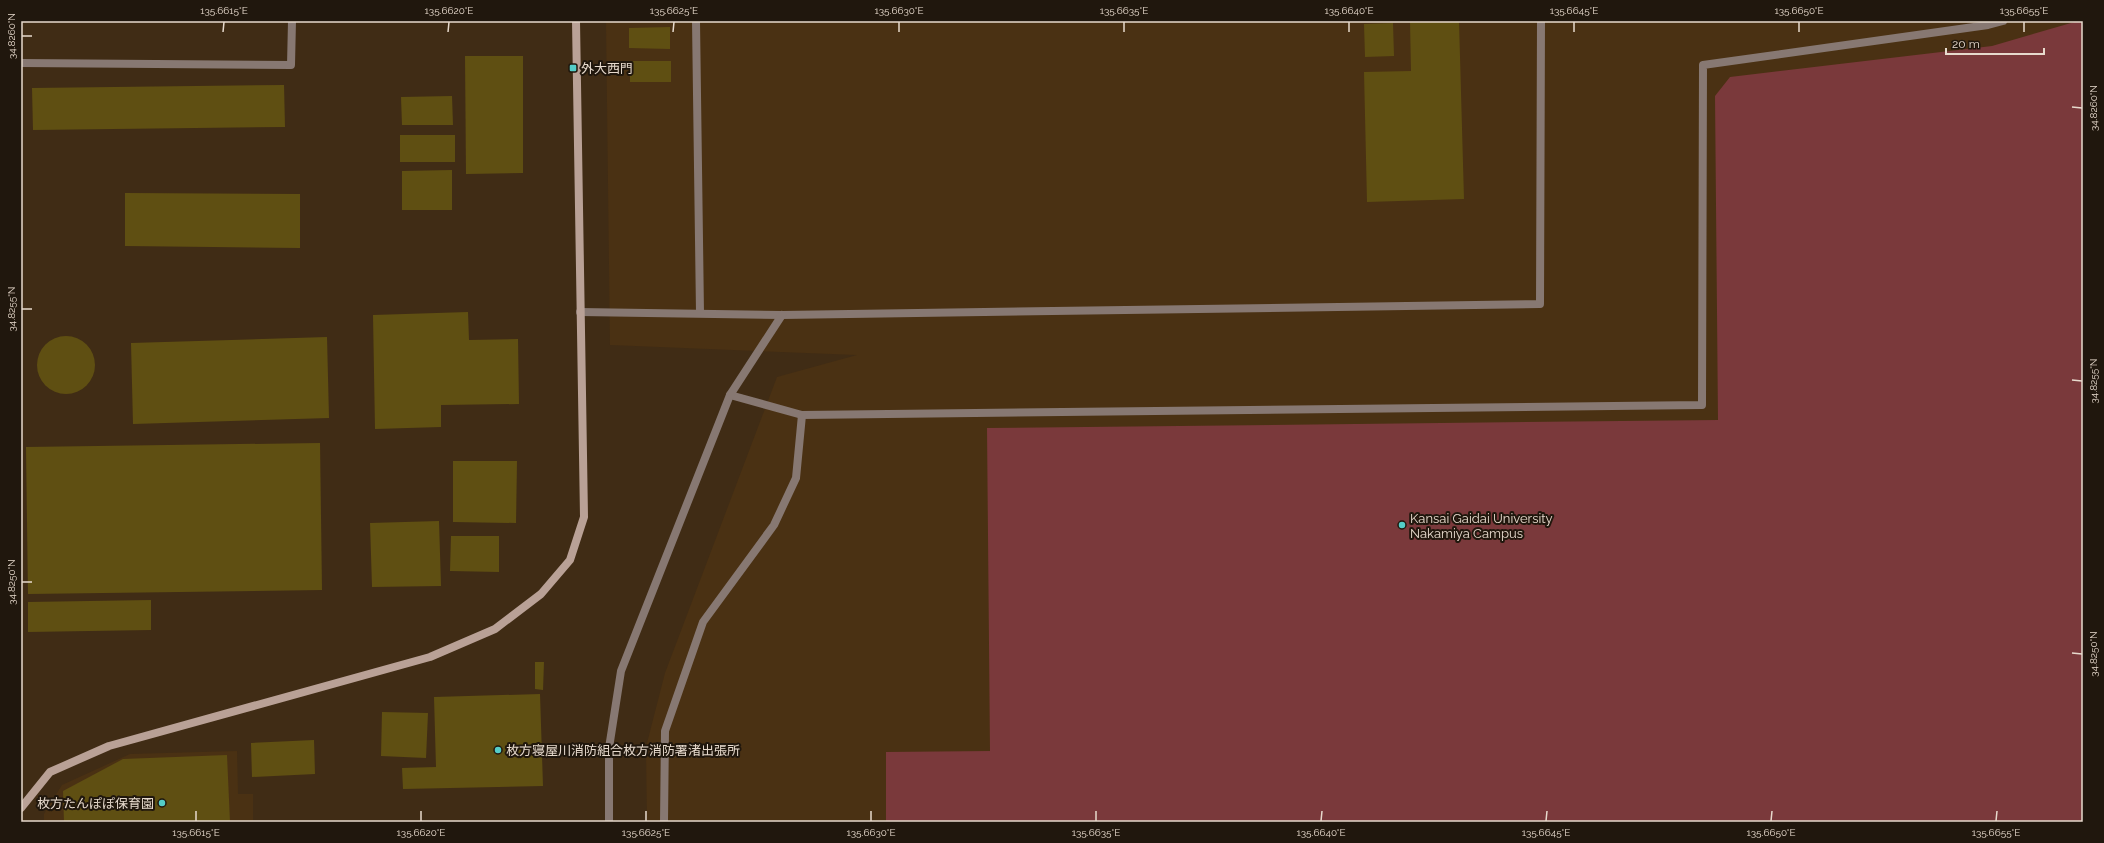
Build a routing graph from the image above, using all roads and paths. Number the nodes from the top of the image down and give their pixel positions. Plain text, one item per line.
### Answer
1 (292, 21) edge
2 (576, 21) edge
3 (696, 21) edge
4 (1541, 21) edge
5 (2003, 21) edge
6 (21, 63) edge
7 (580, 312) junction
8 (700, 313) junction
9 (782, 315) junction
10 (730, 395) junction
11 (802, 415) junction
12 (21, 808) edge
13 (609, 822) edge
14 (664, 822) edge

1 - 6 street
2 - 7 street
3 - 8 street
4 - 9 street
5 - 11 street
7 - 8 street
7 - 12 street
8 - 9 street
9 - 10 street
10 - 11 street
10 - 13 street
11 - 14 street

